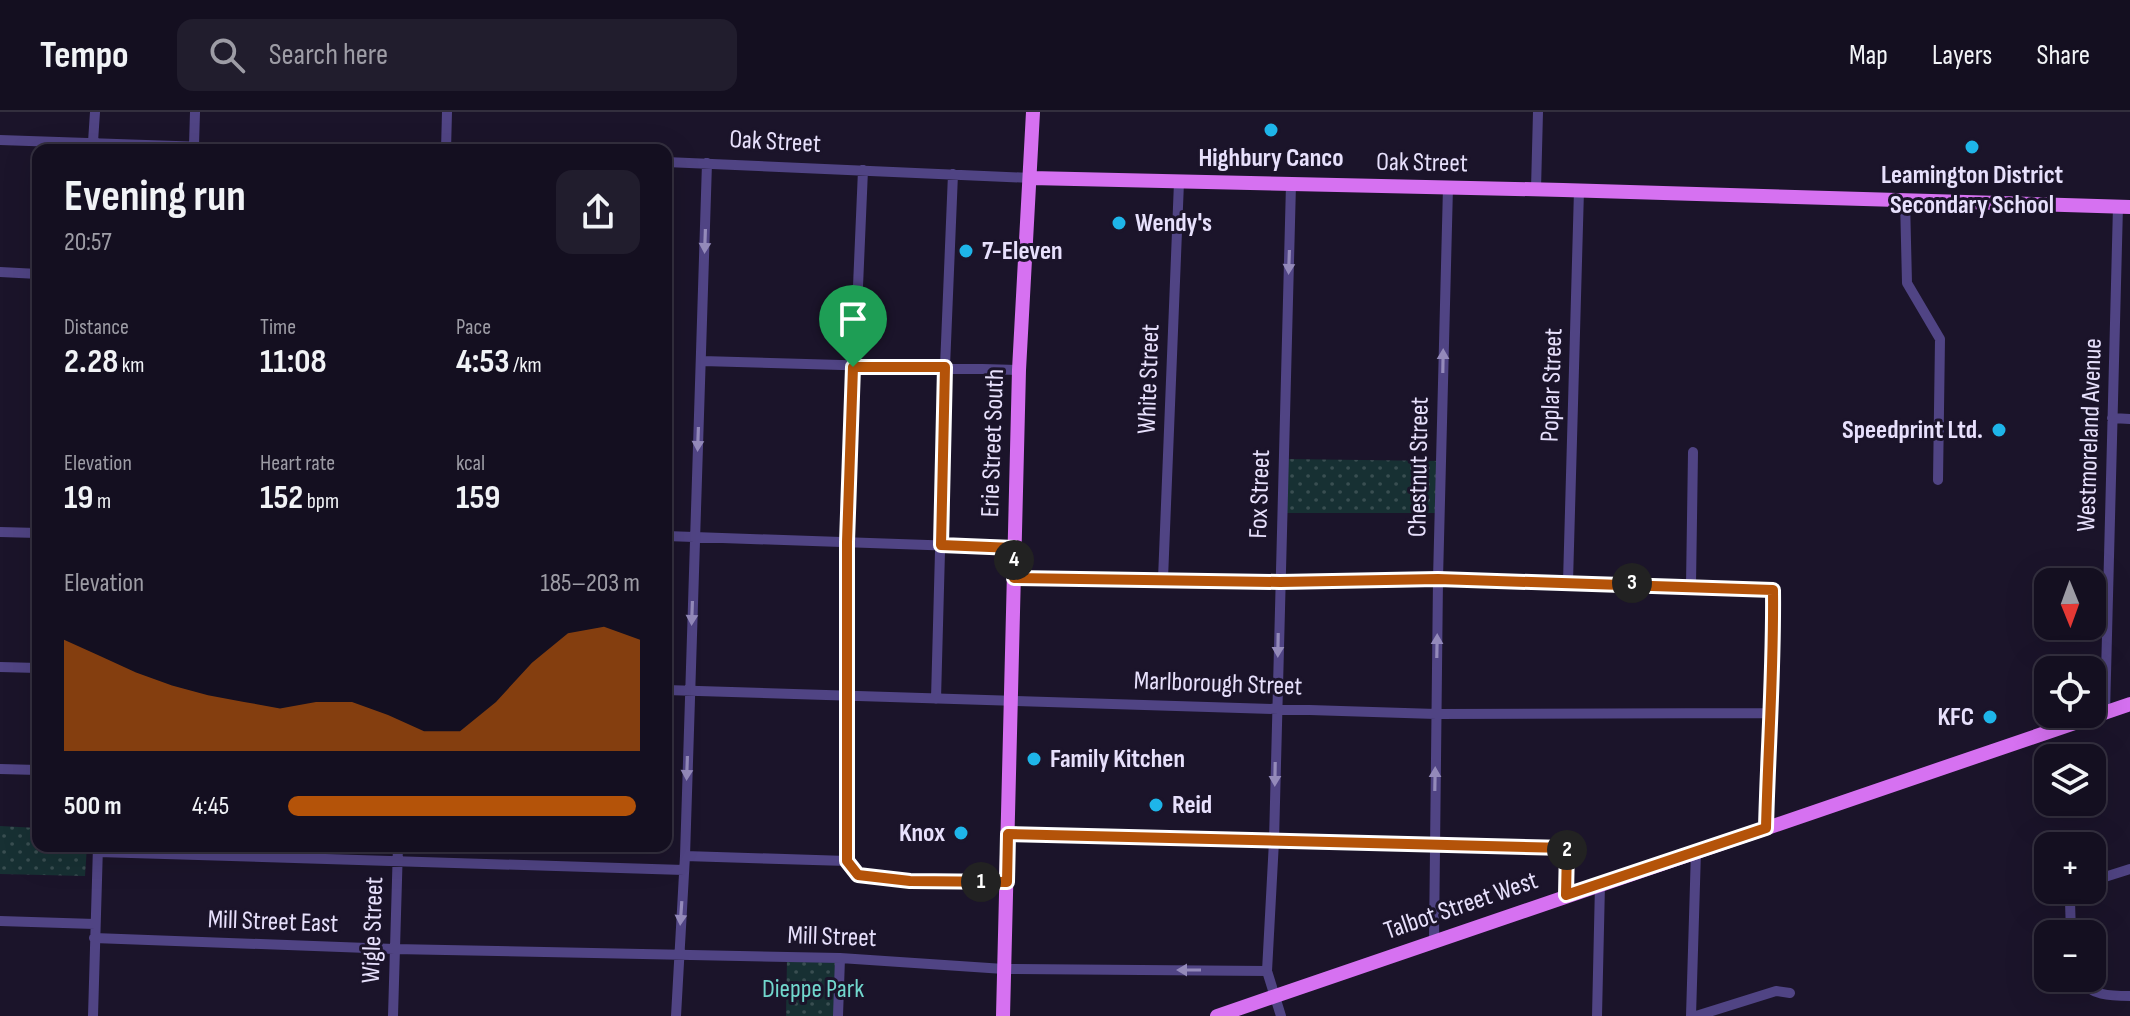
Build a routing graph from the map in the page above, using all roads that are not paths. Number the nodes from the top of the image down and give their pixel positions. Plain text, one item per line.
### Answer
1 (95, 112) edge
2 (195, 112) edge
3 (447, 112) edge
4 (1033, 112) edge
5 (1538, 112) edge
6 (0, 140) edge
7 (93, 142) junction
8 (103, 144) edge
9 (194, 144) edge
10 (446, 144) edge
11 (672, 162) edge
12 (707, 163) junction
13 (863, 170) junction
14 (953, 174) junction
15 (1031, 178) junction
16 (1179, 182) junction
17 (1291, 184) junction
18 (1448, 187) junction
19 (1536, 189) junction
20 (1579, 190) junction
21 (1905, 200) junction
22 (2124, 207) edge
23 (0, 272) edge
24 (32, 274) edge
25 (702, 361) junction
26 (853, 367) junction
27 (945, 367) junction
28 (1019, 370) junction
29 (2112, 418) junction
30 (2130, 419) edge
31 (1693, 452) dead end
32 (1938, 480) dead end
33 (0, 532) edge
34 (32, 533) edge
35 (672, 536) edge
36 (694, 536) junction
37 (847, 542) junction
38 (941, 545) junction
39 (1014, 548) junction
40 (1014, 578) junction
41 (1163, 579) junction
42 (1438, 579) junction
43 (1280, 582) junction
44 (1568, 582) junction
45 (1691, 585) junction
46 (0, 667) edge
47 (32, 668) edge
48 (2106, 671) edge
49 (672, 690) edge
50 (689, 690) junction
51 (848, 697) junction
52 (936, 699) junction
53 (1010, 700) junction
54 (2130, 704) edge
55 (1277, 708) junction
56 (1769, 713) junction
57 (2106, 713) edge
58 (1436, 714) junction
59 (2061, 728) edge
60 (0, 769) edge
61 (32, 770) edge
62 (1766, 828) junction
63 (1008, 834) junction
64 (1274, 841) junction
65 (1435, 844) junction
66 (1696, 851) junction
67 (98, 852) edge
68 (173, 852) edge
69 (398, 852) edge
70 (685, 856) junction
71 (398, 861) junction
72 (847, 861) junction
73 (2130, 869) edge
74 (684, 870) junction
75 (2106, 877) edge
76 (1007, 882) junction
77 (1600, 884) junction
78 (1566, 895) junction
79 (0, 921) edge
80 (95, 924) junction
81 (94, 938) junction
82 (1434, 940) junction
83 (394, 949) junction
84 (678, 956) junction
85 (840, 958) junction
86 (1004, 969) junction
87 (1267, 971) junction
88 (2099, 992) edge
89 (1790, 993) dead end
90 (1275, 996) junction
91 (2130, 996) edge
92 (93, 1016) edge
93 (393, 1016) edge
94 (676, 1016) edge
95 (838, 1016) edge
96 (1003, 1016) edge
97 (1217, 1016) edge
98 (1281, 1016) edge
99 (1597, 1016) edge
100 (1694, 1016) edge

1 - 7 street
2 - 9 street
3 - 10 street
4 - 15 main road, Erie Street South
5 - 19 street
6 - 7 street
7 - 8 street
11 - 12 street, Oak Street
12 - 13 street, Oak Street
12 -> 25 street
13 - 14 street, Oak Street
13 - 26 street
14 - 15 street, Oak Street
14 - 27 street
15 - 16 main road, Oak Street
15 - 28 main road, Erie Street South
16 - 17 main road, Oak Street
16 - 41 street, White Street
17 - 18 main road, Oak Street
17 -> 43 street, Fox Street
18 - 19 main road, Oak Street
42 -> 18 street, Chestnut Street
19 - 20 main road, Oak Street
20 - 21 main road, Oak Street
20 - 44 street, Poplar Street
21 - 22 main road, Oak Street
21 - 32 street
22 - 29 street, Westmoreland Avenue
23 - 24 street
25 - 26 street
25 -> 36 street
26 - 27 street
26 - 37 street
27 - 28 street
27 - 38 street
28 - 39 main road, Erie Street South
29 - 30 street
29 - 48 street, Westmoreland Avenue
31 - 45 street
33 - 34 street
35 - 36 street
36 - 37 street
36 -> 50 street
37 - 38 street
37 - 51 street
38 - 39 street
38 - 52 street
39 - 40 main road, Erie Street South
40 - 41 street
40 - 53 main road, Erie Street South
41 - 43 street
42 - 43 street
42 - 44 street
58 -> 42 street, Chestnut Street
43 -> 55 street, Fox Street
44 - 45 street
45 - 56 street
46 - 47 street
49 - 50 street, Marlborough Street
50 - 51 street, Marlborough Street
50 -> 70 street
51 - 52 street, Marlborough Street
51 - 72 street
52 - 53 street, Marlborough Street
53 - 55 street, Marlborough Street
53 - 63 main road, Erie Street South
54 - 57 main road, Talbot Street West
55 - 58 street, Marlborough Street
55 -> 64 street, Fox Street
56 - 58 street, Marlborough Street
56 - 62 street
65 -> 58 street, Chestnut Street
59 - 62 main road, Talbot Street West
60 - 61 street
62 - 66 main road, Talbot Street West
63 - 64 street
63 - 76 main road, Erie Street South
64 - 65 street
64 - 87 street, Fox Street
65 - 78 street
65 - 82 street, Chestnut Street
66 - 77 main road, Talbot Street West
66 - 100 street
67 - 80 street
68 - 71 street
69 - 71 street, Wigle Street
70 - 72 street
70 - 74 street
71 - 74 street
71 - 83 street, Wigle Street
72 - 76 street
73 - 75 street
74 -> 84 street
76 - 86 main road, Erie Street South
77 - 78 main road, Talbot Street West
77 - 99 street
78 - 82 main road, Talbot Street West
79 - 80 street
80 - 81 street
81 - 83 street, Mill Street East
81 - 92 street
82 - 90 main road, Talbot Street West
83 - 84 street, Mill Street
83 - 93 street, Wigle Street
84 - 85 street, Mill Street
84 - 94 street
85 - 86 street, Mill Street
85 - 95 street
87 -> 86 street, Mill Street
86 - 96 main road, Erie Street South
87 - 90 street, Fox Street
88 - 91 street
89 - 100 street
90 - 97 main road, Talbot Street West
90 - 98 street, Fox Street

